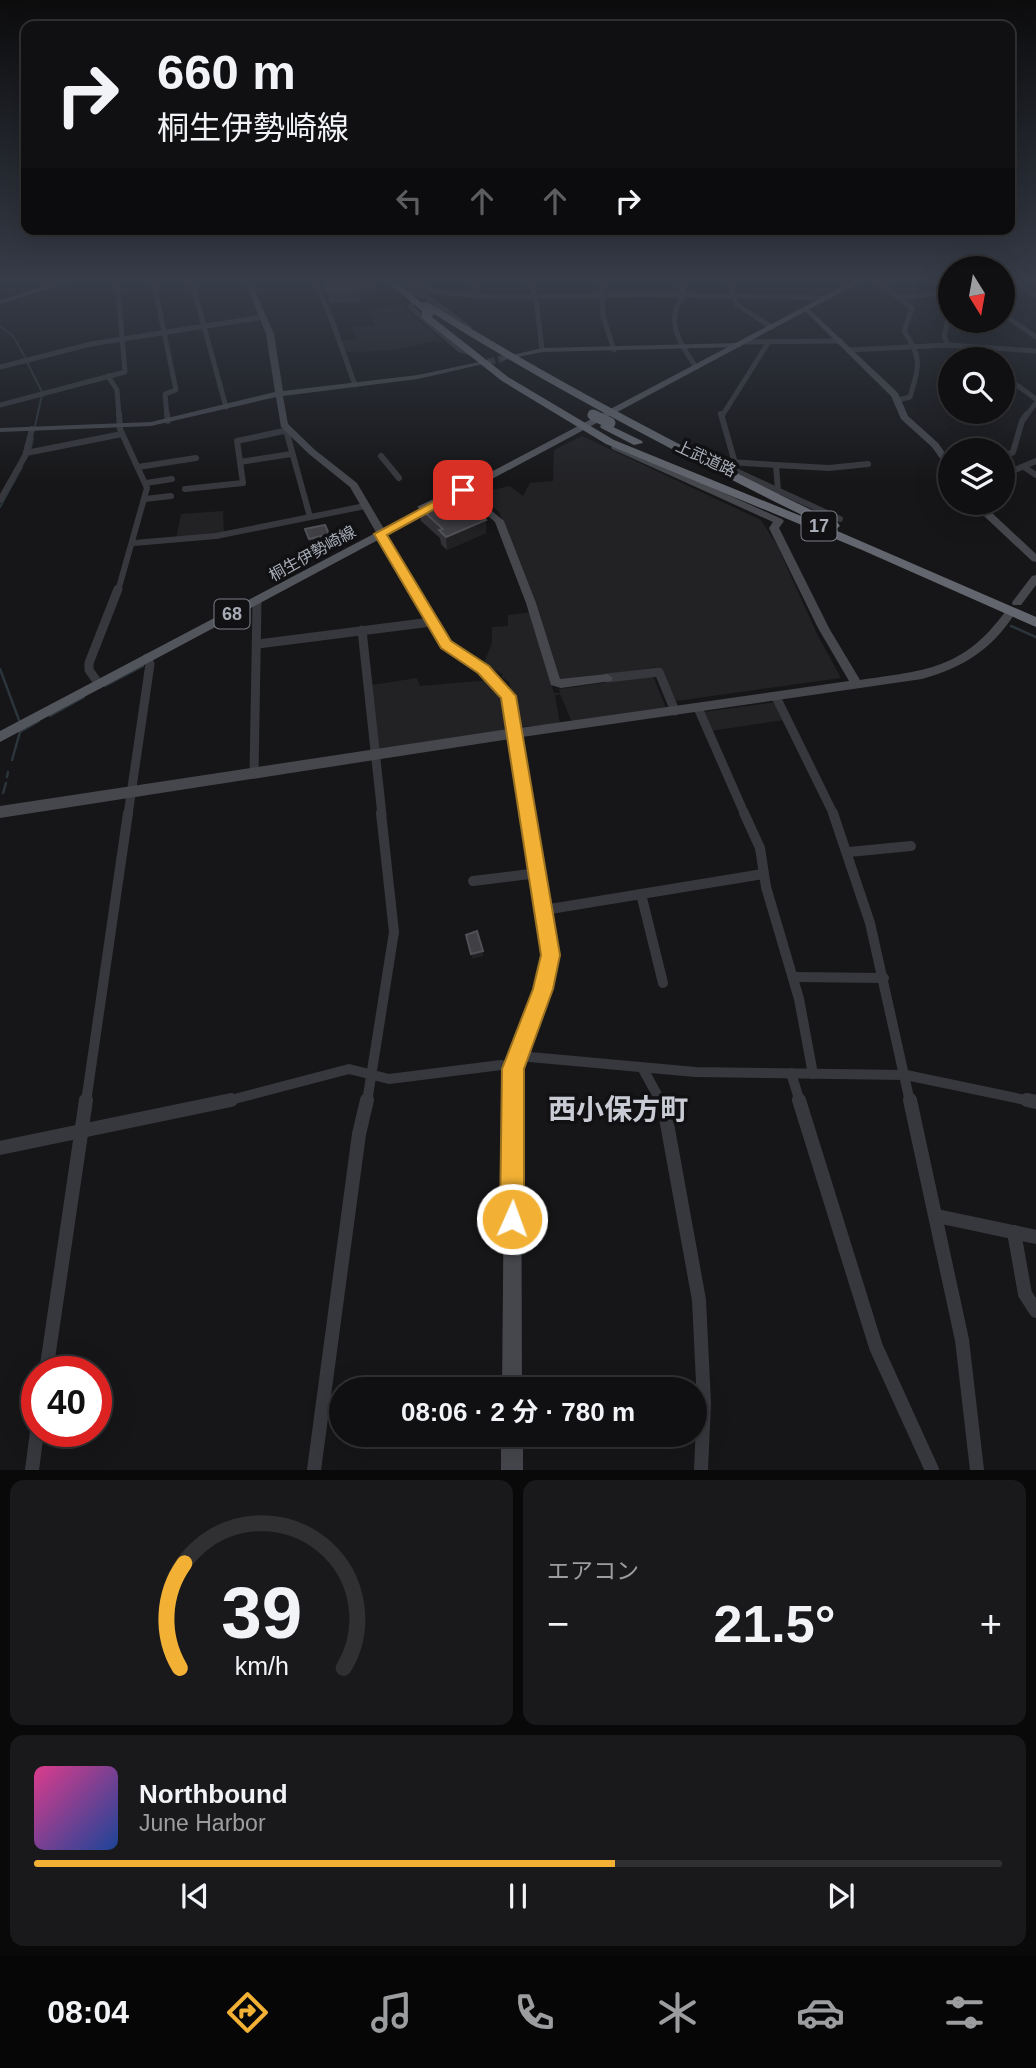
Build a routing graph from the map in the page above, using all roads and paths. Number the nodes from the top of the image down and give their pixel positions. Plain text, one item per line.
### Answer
1 (82, 348) edge
2 (124, 348) edge
3 (166, 348) edge
4 (209, 348) edge
5 (272, 348) edge
6 (341, 348) edge
7 (457, 348) edge
8 (464, 348) edge
9 (476, 348) edge
10 (490, 348) edge
11 (496, 348) edge
12 (655, 348) edge
13 (684, 348) edge
14 (733, 348) edge
15 (765, 348) edge
16 (847, 348) edge
17 (889, 348) edge
18 (915, 348) edge
19 (542, 350) joint
20 (614, 350) joint
21 (849, 350) junction
22 (1015, 350) edge
23 (1036, 351) edge
24 (469, 352) junction
25 (502, 355) junction
26 (485, 362) junction
27 (0, 367) edge
28 (696, 367) junction
29 (108, 376) junction
30 (1015, 383) edge
31 (355, 385) junction
32 (1036, 387) edge
33 (1023, 389) junction
34 (277, 394) junction
35 (898, 400) junction
36 (1036, 401) edge
37 (0, 405) edge
38 (226, 407) junction
39 (589, 420) junction
40 (168, 421) junction
41 (609, 421) junction
42 (628, 423) junction
43 (32, 429) junction
44 (0, 430) edge
45 (120, 430) junction
46 (286, 430) junction
47 (610, 442) junction
48 (1015, 445) edge
49 (938, 448) edge
50 (26, 453) junction
51 (291, 454) junction
52 (381, 456) dead end
53 (196, 458) dead end
54 (1036, 461) edge
55 (240, 462) junction
56 (718, 463) junction
57 (736, 463) junction
58 (868, 464) dead end
59 (776, 465) junction
60 (138, 467) junction
61 (1024, 467) junction
62 (1015, 468) edge
63 (1036, 475) edge
64 (399, 478) dead end
65 (172, 479) dead end
66 (146, 483) junction
67 (185, 489) dead end
68 (463, 490) junction
69 (778, 491) junction
70 (171, 496) dead end
71 (145, 499) junction
72 (0, 500) edge
73 (365, 506) junction
74 (989, 515) edge
75 (310, 517) junction
76 (840, 519) dead end
77 (380, 534) junction
78 (134, 542) junction
79 (868, 545) junction
80 (1036, 559) edge
81 (1036, 578) edge
82 (257, 601) junction
83 (1017, 603) dead end
84 (1009, 615) dead end
85 (1036, 615) edge
86 (431, 622) junction
87 (1036, 622) edge
88 (362, 630) junction
89 (258, 644) junction
90 (147, 658) junction
91 (607, 678) joint
92 (99, 684) junction
93 (857, 685) junction
94 (776, 697) junction
95 (698, 708) junction
96 (675, 711) junction
97 (515, 733) junction
98 (0, 737) edge
99 (375, 756) junction
100 (254, 774) junction
101 (131, 792) junction
102 (0, 812) edge
103 (911, 846) dead end
104 (849, 852) junction
105 (538, 873) junction
106 (763, 874) junction
107 (473, 881) dead end
108 (641, 894) junction
109 (544, 910) junction
110 (793, 977) junction
111 (884, 978) junction
112 (663, 983) dead end
113 (516, 1062) junction
114 (643, 1069) junction
115 (791, 1073) junction
116 (813, 1073) junction
117 (906, 1075) junction
118 (373, 1077) junction
119 (1036, 1102) edge
120 (80, 1132) junction
121 (0, 1148) edge
122 (937, 1216) junction
123 (1014, 1232) junction
124 (1036, 1237) edge
125 (1036, 1311) edge
126 (48, 1356) edge
127 (512, 1377) edge
128 (35, 1447) edge
129 (512, 1447) edge
130 (32, 1469) edge
131 (314, 1469) edge
132 (512, 1469) edge
133 (701, 1469) edge
134 (932, 1469) edge
135 (977, 1469) edge

1 - 27 street
2 - 29 street
3 - 40 street
4 - 38 street
5 - 34 street
6 - 31 street
7 - 24 street
8 - 24 highway
9 - 39 highway, 上武道路 / 17
10 - 25 highway
11 - 25 street
12 - 20 street
13 - 28 street
14 - 28 main road
15 - 57 street
16 - 21 street
17 - 21 street
18 - 35 street
19 - 20 street
19 - 25 street
21 - 35 street
22 - 23 street
24 - 26 highway
25 - 41 highway
26 - 31 street
26 - 39 highway
28 - 41 main road
29 - 37 street
29 - 45 street
30 - 33 street
31 - 34 street
32 - 33 street
33 - 36 street
34 - 38 street
34 - 46 street
35 - 49 street
36 - 48 street
38 - 40 street
39 - 41 highway, 上武道路 / 17, bridge
39 - 47 highway
39 - 68 main road, 桐生伊勢崎線 / 68
40 - 45 street
41 - 42 highway
41 - 79 highway, 上武道路 / 17
42 - 56 street
42 - 79 highway
43 - 44 street
43 - 45 street
43 - 50 street
45 - 50 street
45 - 60 street
46 - 51 street
46 - 55 street
46 - 73 street
47 - 79 highway
47 - 93 street
50 - 72 street
51 - 55 street
51 - 75 street
52 - 64 street
53 - 60 street
54 - 61 street
55 - 67 street
56 - 57 street
56 - 69 street
57 - 59 street
58 - 59 street
59 - 69 street
60 - 66 street
61 - 62 street
61 - 63 street
65 - 66 street
66 - 71 street
68 - 77 main road, 桐生伊勢崎線 / 68
68 - 91 street
69 - 76 street
70 - 71 street
71 - 78 street
73 - 75 street
73 - 77 street
74 - 80 street
75 - 78 street
77 - 82 main road, 桐生伊勢崎線 / 68
77 - 86 street
78 - 92 street
79 - 85 highway, 上武道路 / 17
79 - 87 highway, 上武道路 / 17
81 - 83 street
82 - 89 street
82 - 90 main road, 桐生伊勢崎線 / 68
84 - 93 street
86 - 88 street
86 - 97 street
88 - 89 street
88 - 99 street
89 - 100 street
90 - 92 main road, 桐生伊勢崎線 / 68
90 - 101 street
91 - 96 street
92 - 98 main road, 桐生伊勢崎線 / 68
93 - 94 street
94 - 95 street
94 - 104 street
95 - 96 street
95 - 106 street
96 - 97 street
97 - 99 street
97 - 105 street
99 - 100 street
99 - 118 street
100 - 101 street
101 - 102 street
101 - 120 street
103 - 104 street
104 - 111 street
105 - 107 street
105 - 109 street
106 - 108 street
106 - 110 street
108 - 109 street
108 - 112 street
109 - 113 street
110 - 111 street
110 - 116 street
111 - 117 street
113 - 114 street
113 - 118 street
113 - 127 street
114 - 115 street
114 - 133 street
115 - 116 street
115 - 134 street
116 - 117 street
117 - 119 street
117 - 122 street
118 - 120 street
118 - 131 street
120 - 121 street
120 - 126 street
122 - 123 street
122 - 135 street
123 - 124 street
123 - 125 street
128 - 130 street
129 - 132 street

